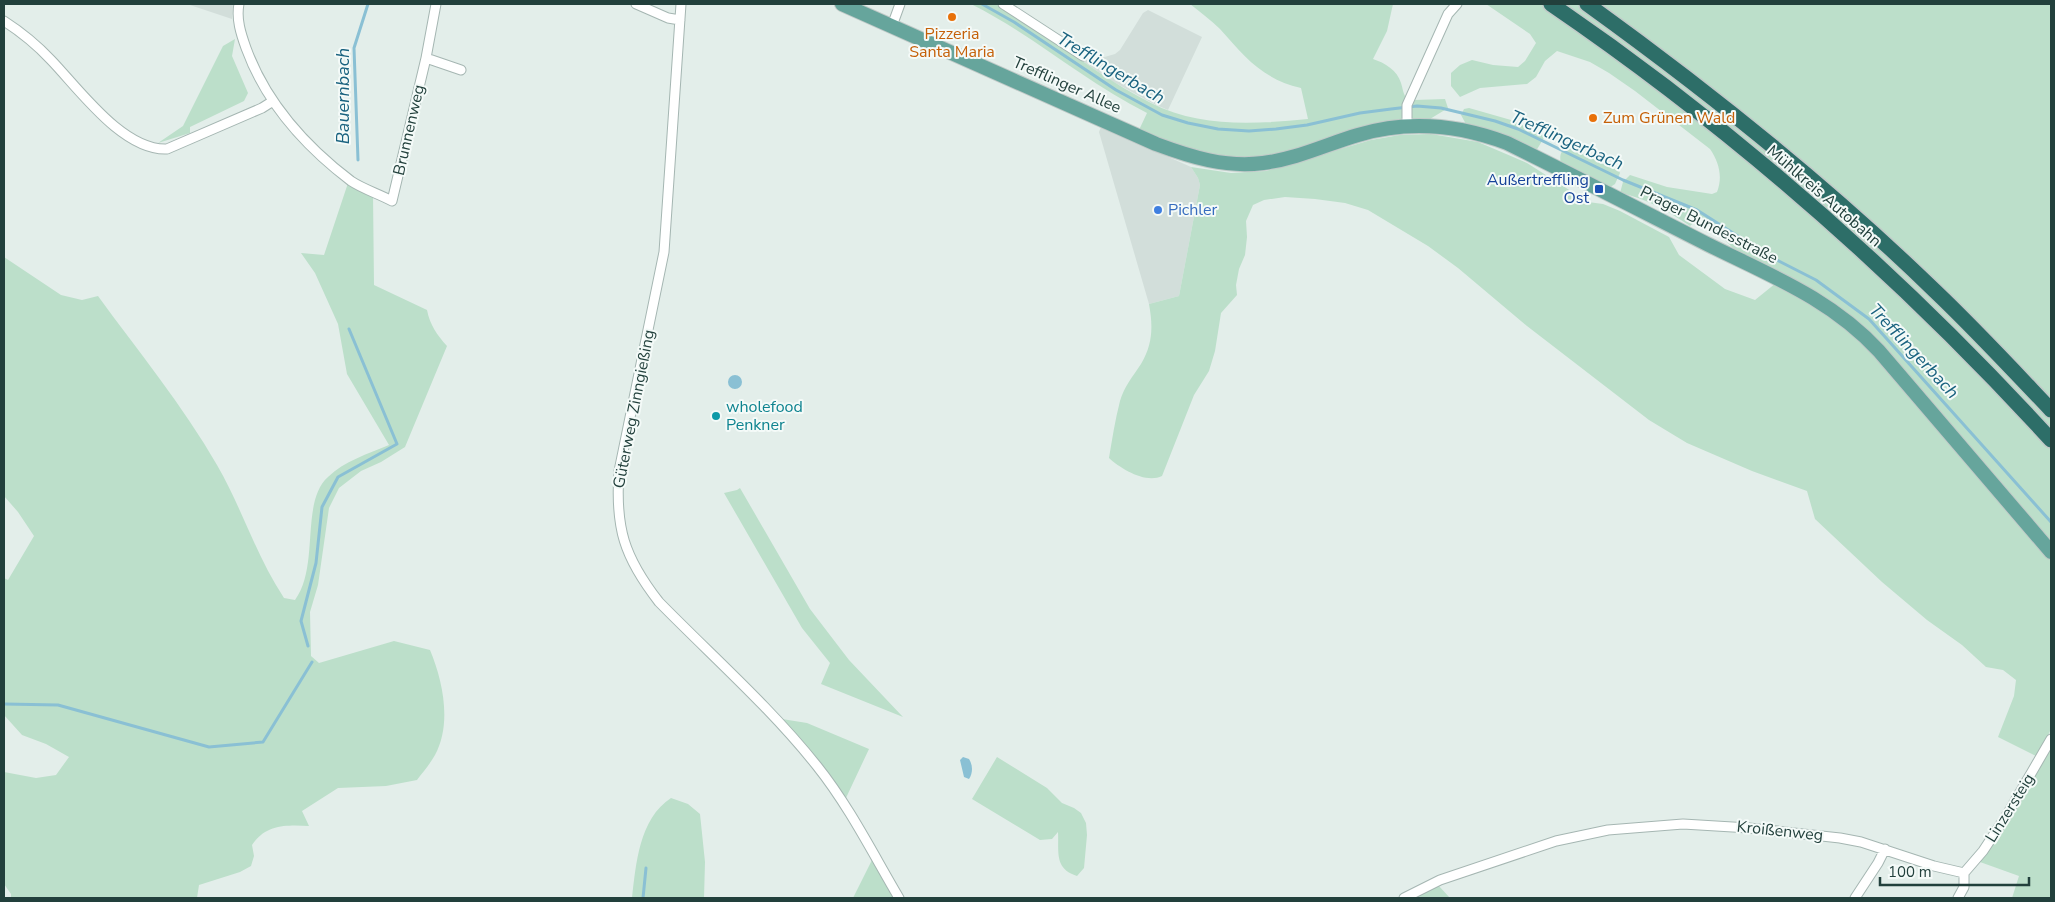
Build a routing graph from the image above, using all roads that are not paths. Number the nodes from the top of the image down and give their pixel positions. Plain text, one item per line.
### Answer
1 (239, 4) edge
2 (436, 4) edge
3 (636, 4) edge
4 (681, 4) edge
5 (842, 4) edge
6 (900, 4) edge
7 (1003, 4) edge
8 (1457, 4) edge
9 (1551, 4) edge
10 (1587, 4) edge
11 (680, 20) junction
12 (4, 21) edge
13 (892, 26) junction
14 (1083, 56) dead end
15 (426, 58) junction
16 (461, 70) dead end
17 (272, 101) junction
18 (1407, 122) junction
19 (1196, 158) joint
20 (2051, 410) edge
21 (2051, 440) edge
22 (2051, 552) edge
23 (2051, 739) edge
24 (1885, 849) junction
25 (1964, 873) junction
26 (899, 898) edge
27 (1404, 898) edge
28 (1855, 898) edge
29 (1958, 898) edge

1 - 17 street
2 - 15 street, Brunnenweg
3 - 11 street
4 - 11 street, Güterweg Zinngießing
5 - 13 main road, Trefflinger Allee
6 - 13 street
7 - 14 street
8 - 18 street
9 - 21 highway, Mühlkreis Autobahn
10 - 20 highway, Mühlkreis Autobahn
11 - 26 street, Güterweg Zinngießing
12 - 17 street
13 - 19 main road, Trefflinger Allee
15 - 16 street
15 - 17 street, Brunnenweg
18 - 19 main road, Prager Bundesstraße
18 - 22 main road, Prager Bundesstraße
23 - 25 street, Linzersteig
24 - 25 street, Kroißenweg
24 - 27 street, Kroißenweg
24 - 28 street
25 - 29 street

